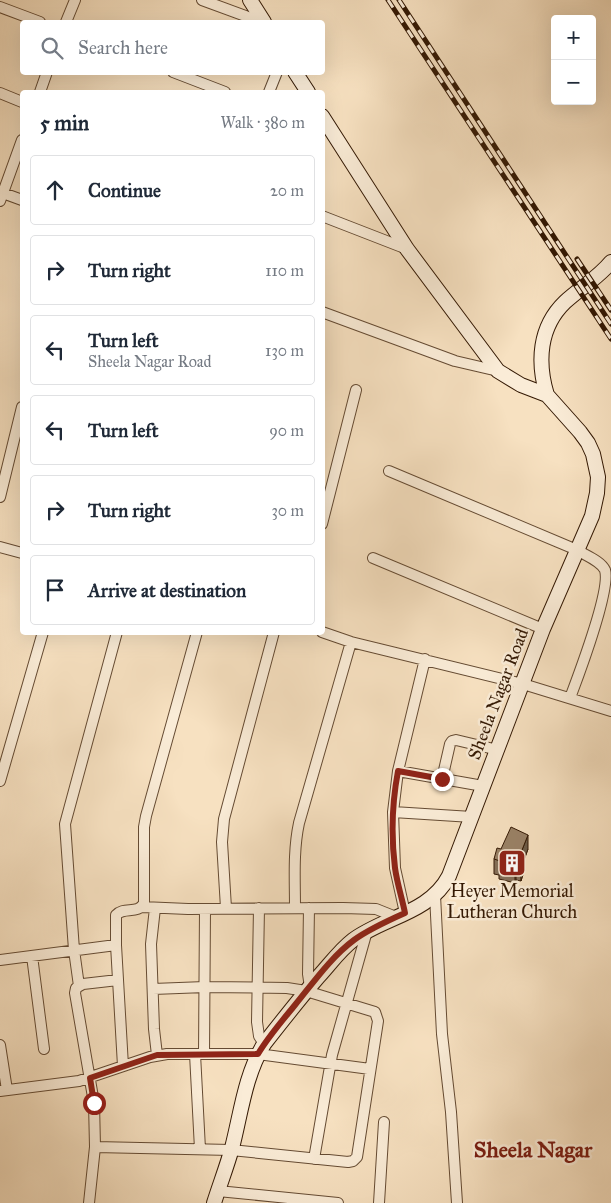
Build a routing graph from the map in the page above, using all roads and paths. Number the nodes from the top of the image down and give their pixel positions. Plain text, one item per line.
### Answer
1 (75, 0) edge
2 (202, 0) edge
3 (250, 0) edge
4 (0, 7) edge
5 (35, 20) edge
6 (67, 20) edge
7 (257, 20) edge
8 (262, 20) edge
9 (46, 75) edge
10 (182, 75) edge
11 (276, 75) edge
12 (298, 75) edge
13 (41, 90) edge
14 (219, 90) edge
15 (269, 90) edge
16 (307, 90) edge
17 (0, 93) edge
18 (20, 101) edge
19 (327, 130) edge
20 (20, 145) edge
21 (1, 195) edge
22 (20, 200) edge
23 (325, 217) edge
24 (407, 249) junction
25 (611, 262) edge
26 (325, 313) edge
27 (498, 371) junction
28 (356, 390) dead end
29 (547, 395) junction
30 (20, 415) edge
31 (389, 471) dead end
32 (0, 497) edge
33 (325, 512) edge
34 (0, 547) edge
35 (577, 550) junction
36 (20, 552) edge
37 (373, 558) dead end
38 (543, 629) junction
39 (325, 633) edge
40 (42, 635) edge
41 (115, 635) edge
42 (196, 635) edge
43 (273, 635) edge
44 (351, 642) junction
45 (424, 659) junction
46 (523, 684) junction
47 (570, 698) junction
48 (611, 711) edge
49 (498, 750) junction
50 (398, 771) junction
51 (442, 779) junction
52 (0, 781) edge
53 (483, 786) junction
54 (393, 812) junction
55 (472, 817) junction
56 (435, 895) junction
57 (142, 907) junction
58 (155, 908) junction
59 (226, 908) junction
60 (259, 908) junction
61 (295, 908) junction
62 (309, 908) junction
63 (205, 909) junction
64 (400, 915) junction
65 (367, 931) junction
66 (116, 946) junction
67 (74, 950) junction
68 (32, 956) junction
69 (0, 960) edge
70 (118, 980) junction
71 (79, 986) junction
72 (205, 988) junction
73 (258, 988) junction
74 (153, 989) junction
75 (308, 989) junction
76 (346, 1004) junction
77 (0, 1045) edge
78 (44, 1049) dead end
79 (261, 1049) junction
80 (199, 1054) junction
81 (157, 1055) junction
82 (1, 1060) edge
83 (330, 1063) junction
84 (123, 1066) junction
85 (370, 1069) junction
86 (90, 1078) junction
87 (4, 1090) edge
88 (384, 1122) dead end
89 (95, 1147) junction
90 (200, 1149) junction
91 (231, 1150) junction
92 (314, 1159) junction
93 (216, 1197) edge
94 (89, 1203) edge
95 (338, 1203) edge
96 (379, 1203) edge
97 (458, 1203) edge

1 - 6 street
2 - 7 street
3 - 8 main road
4 - 5 street
9 - 13 street
10 - 14 street
11 - 15 street
12 - 16 main road
17 - 18 street
19 - 24 main road
20 - 21 street
21 - 22 street
23 - 24 street
24 - 27 main road
25 - 29 main road
26 - 27 street, Sheela Nagar Road
27 - 29 main road, Sheela Nagar Road
28 - 33 street
29 - 35 main road, Sheela Nagar Road
30 - 32 street
31 - 35 street
34 - 36 street
35 - 38 main road, Sheela Nagar Road
35 - 47 street
37 - 38 street
38 - 46 main road, Sheela Nagar Road
39 - 44 street
40 - 52 street
41 - 67 street
42 - 57 street
43 - 59 street
44 - 45 street
44 - 61 street
45 - 46 street
45 - 50 street
46 - 47 street
46 - 49 main road, Sheela Nagar Road
47 - 48 street
49 - 51 street
49 - 53 main road, Sheela Nagar Road
50 - 51 street
50 - 54 street
51 - 53 street
53 - 55 main road, Sheela Nagar Road
54 - 55 street
54 - 64 street
55 - 56 main road, Sheela Nagar Road
56 - 64 main road, Sheela Nagar Road
56 - 97 street
57 - 58 street
57 - 66 street
58 - 63 street
58 - 74 street
59 - 60 street
59 - 63 street
60 - 61 street
60 - 73 street
61 - 62 street
62 - 64 street
62 - 75 street
63 - 72 street
64 - 65 main road, Sheela Nagar Road
65 - 75 main road, Sheela Nagar Road
65 - 76 street
66 - 67 street
66 - 70 street
67 - 68 street
67 - 71 street
68 - 69 street
68 - 78 street
70 - 71 street
70 - 84 street
71 - 86 street
72 - 73 street
72 - 74 street
72 - 80 street
73 - 75 street
73 - 79 street
74 - 81 street
75 - 76 street
75 - 79 main road, Sheela Nagar Road
76 - 83 street
76 - 85 street
77 - 82 street
79 - 80 street
79 - 83 street
79 - 91 main road, Sheela Nagar Road
80 - 81 street
80 - 90 street
81 - 84 street
82 - 87 street
83 - 85 street
83 - 92 street
84 - 86 street
85 - 92 street
86 - 87 street
86 - 89 street
88 - 96 street
89 - 90 street
89 - 94 street
90 - 91 street
91 - 92 street
91 - 93 main road, Sheela Nagar Road
93 - 95 street

